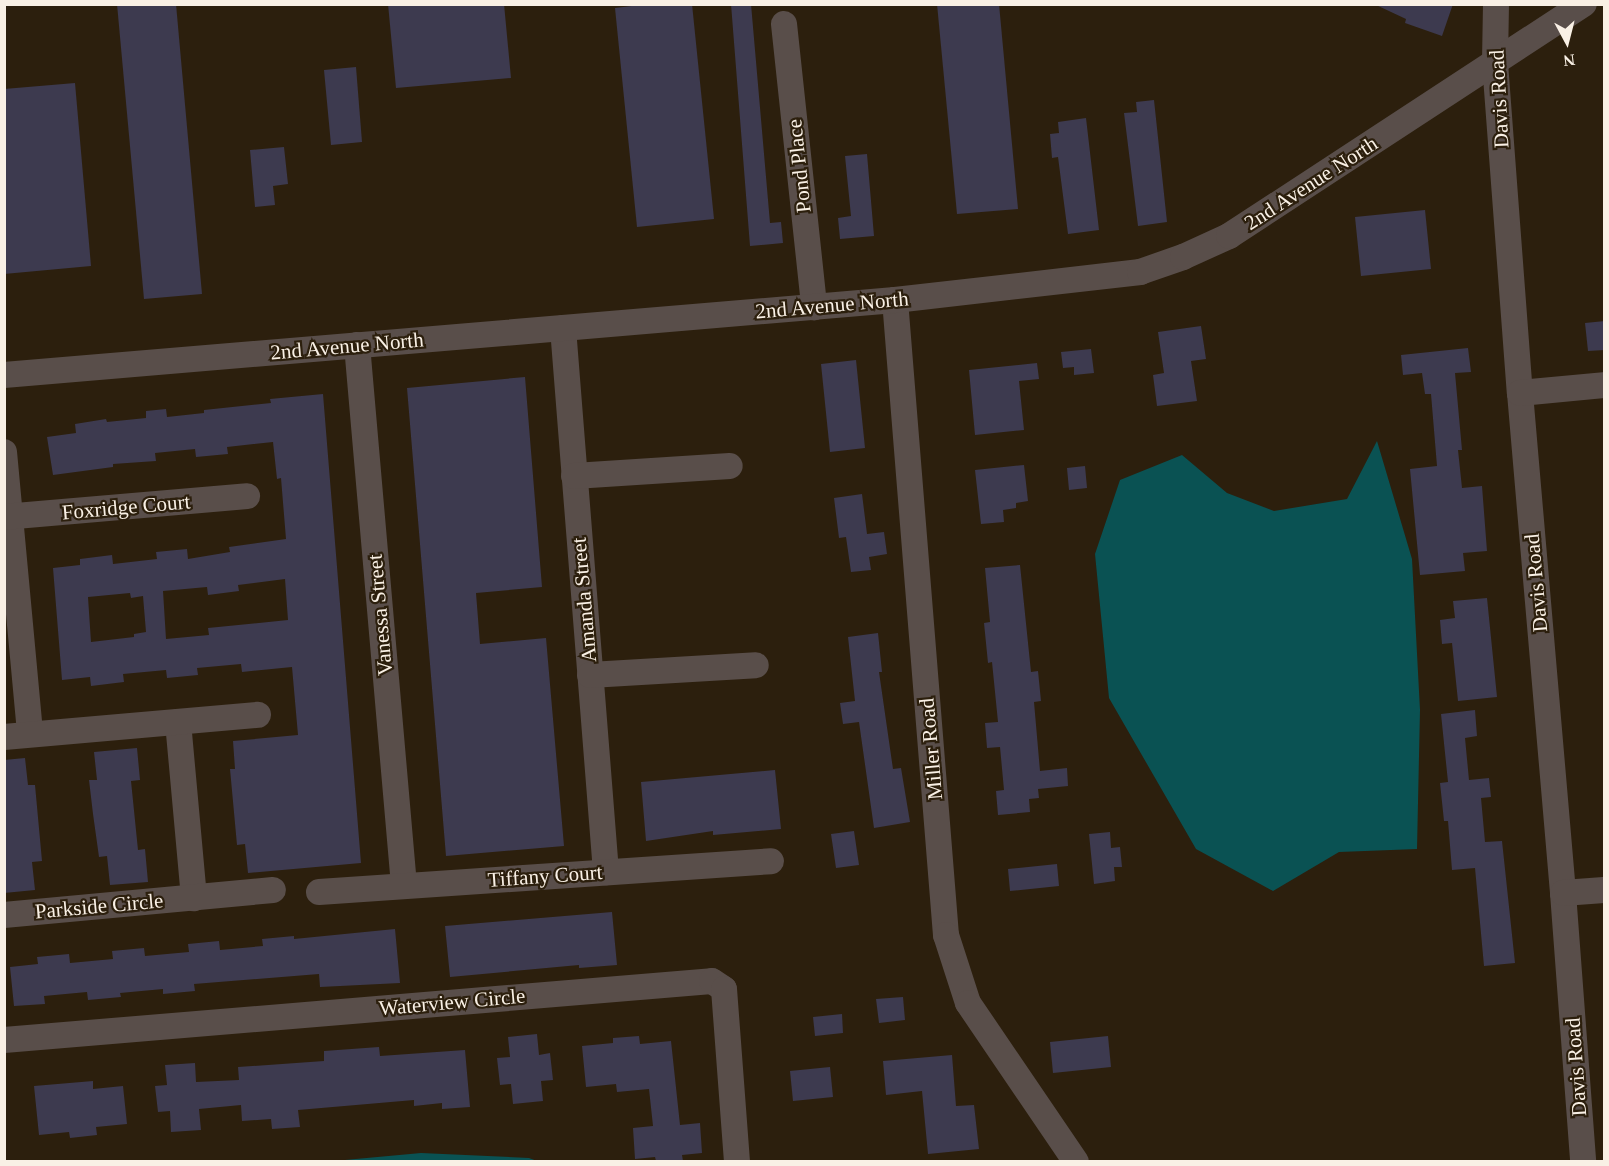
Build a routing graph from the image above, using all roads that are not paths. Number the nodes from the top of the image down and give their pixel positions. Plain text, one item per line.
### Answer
1 (1496, 4) edge
2 (1584, 4) edge
3 (784, 24) dead end
4 (1495, 63) junction
5 (896, 300) junction
6 (814, 307) junction
7 (563, 328) junction
8 (357, 345) junction
9 (4, 375) edge
10 (1605, 385) edge
11 (1520, 393) junction
12 (4, 452) edge
13 (730, 466) dead end
14 (574, 476) junction
15 (247, 496) dead end
16 (7, 517) edge
17 (756, 665) dead end
18 (590, 675) junction
19 (258, 715) dead end
20 (178, 722) junction
21 (30, 734) junction
22 (4, 737) edge
23 (771, 861) dead end
24 (606, 872) junction
25 (404, 886) junction
26 (273, 890) dead end
27 (1605, 890) edge
28 (319, 892) dead end
29 (1563, 894) junction
30 (194, 897) junction
31 (4, 915) edge
32 (4, 1040) edge
33 (737, 1161) edge
34 (1076, 1161) edge
35 (1583, 1161) edge

1 - 4 street, Davis Road
2 - 4 street, 2nd Avenue North
3 - 6 street, Pond Place
4 - 5 street, 2nd Avenue North
4 - 11 street, Davis Road
5 - 6 street, 2nd Avenue North
5 - 34 street, Miller Road
6 - 7 street, 2nd Avenue North
7 - 8 street, 2nd Avenue North
7 - 14 street, Amanda Street
8 - 9 street, 2nd Avenue North
8 - 25 street, Vanessa Street
10 - 11 street
11 - 29 street, Davis Road
12 - 16 street
13 - 14 street
14 - 18 street, Amanda Street
15 - 16 street, Foxridge Court
16 - 21 street
17 - 18 street
18 - 24 street, Amanda Street
19 - 20 street
20 - 21 street
20 - 30 street, Parkside Circle
21 - 22 street
23 - 24 street, Tiffany Court
24 - 25 street, Tiffany Court
25 - 28 street, Tiffany Court
26 - 30 street, Parkside Circle
27 - 29 street
29 - 35 street, Davis Road
30 - 31 street, Parkside Circle
32 - 33 street, Waterview Circle

